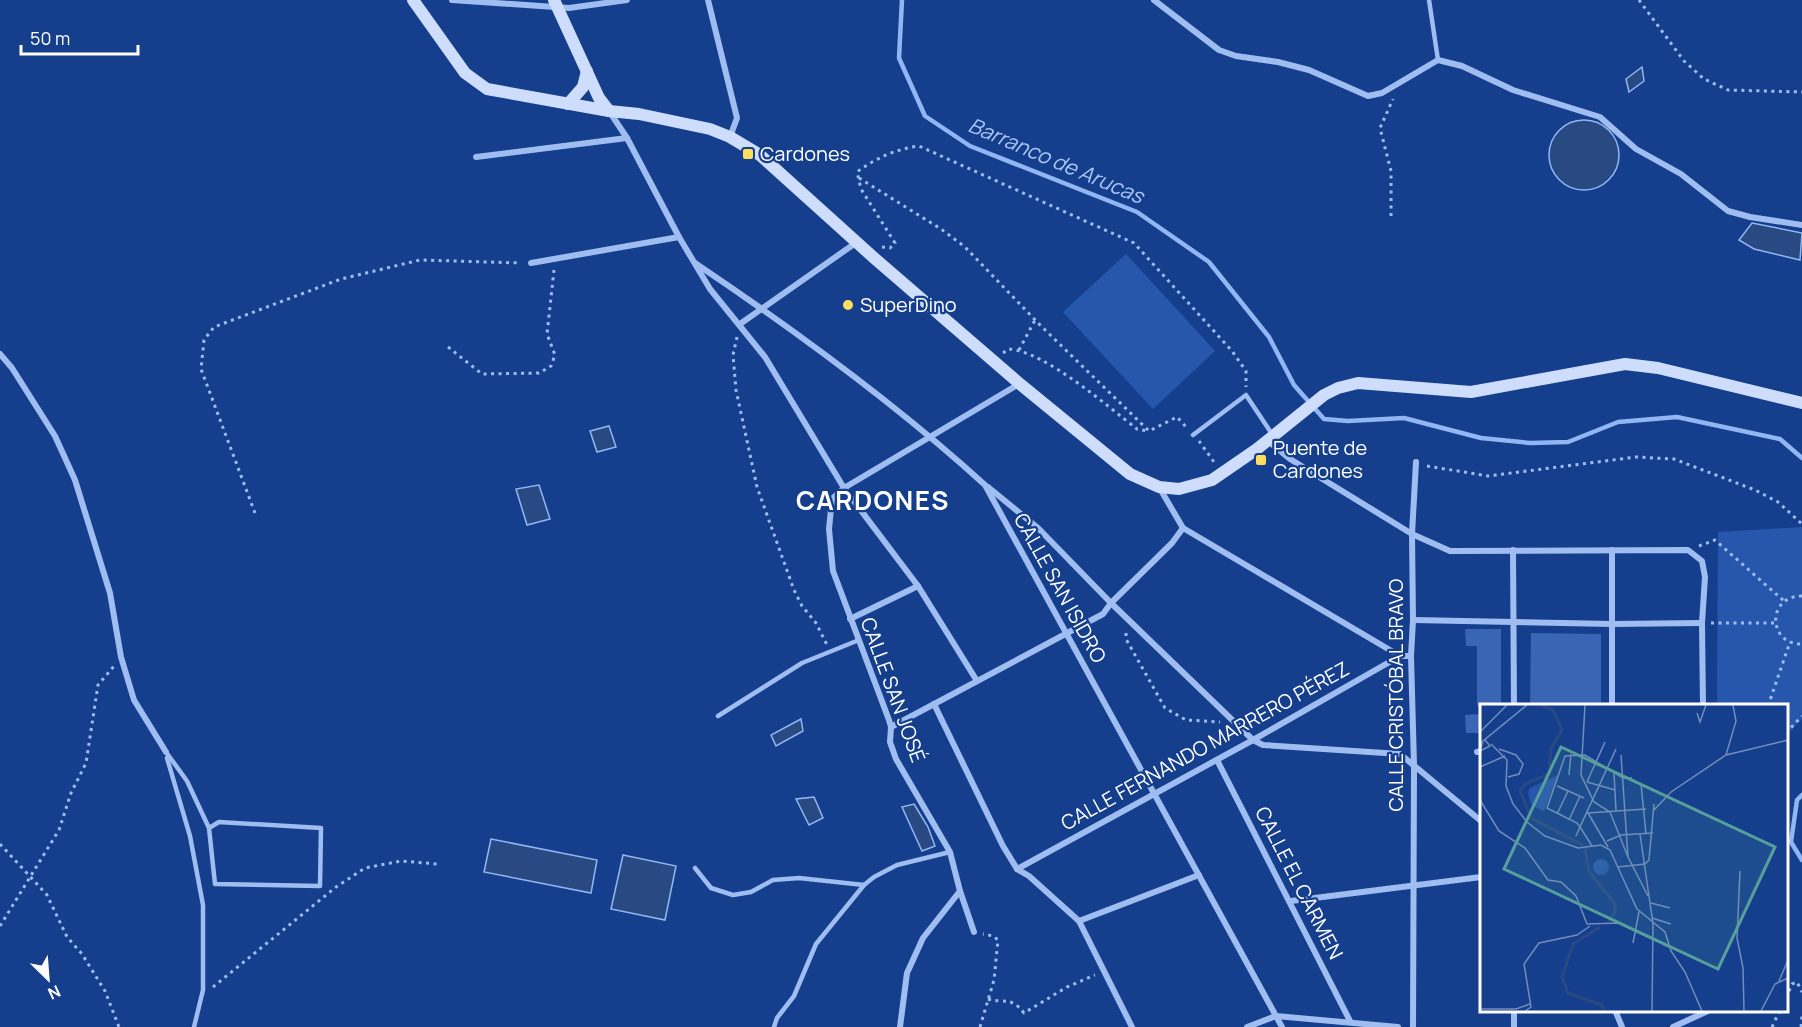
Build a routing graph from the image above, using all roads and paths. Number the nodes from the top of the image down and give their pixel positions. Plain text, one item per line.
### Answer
1 (412, 0) edge
2 (452, 0) edge
3 (627, 0) edge
4 (708, 0) edge
5 (1154, 0) edge
6 (1429, 0) edge
7 (1640, 0) edge
8 (555, 3) edge
9 (1438, 60) junction
10 (587, 71) junction
11 (1395, 86) junction
12 (1802, 92) edge
13 (568, 104) junction
14 (609, 111) junction
15 (730, 137) junction
16 (627, 138) junction
17 (476, 157) dead end
18 (858, 178) junction
19 (1391, 216) dead end
20 (1802, 225) edge
21 (679, 237) junction
22 (857, 242) junction
23 (873, 257) junction
24 (555, 259) junction
25 (531, 263) joint
26 (694, 263) junction
27 (762, 309) junction
28 (1035, 320) junction
29 (740, 324) junction
30 (448, 347) dead end
31 (1019, 350) junction
32 (0, 354) edge
33 (994, 361) junction
34 (1020, 384) junction
35 (1246, 396) junction
36 (1802, 403) edge
37 (1149, 431) junction
38 (1194, 435) junction
39 (932, 436) junction
40 (1271, 439) junction
41 (1416, 462) joint
42 (1221, 474) junction
43 (985, 485) junction
44 (1159, 487) junction
45 (844, 488) junction
46 (255, 513) dead end
47 (1802, 524) edge
48 (1183, 528) junction
49 (1412, 534) junction
50 (1513, 550) junction
51 (1612, 550) junction
52 (1688, 550) junction
53 (918, 586) junction
54 (1802, 596) edge
55 (1784, 601) junction
56 (1111, 603) junction
57 (1126, 617) junction
58 (850, 619) junction
59 (1413, 620) junction
60 (1514, 621) junction
61 (1702, 623) junction
62 (1775, 623) junction
63 (1612, 624) junction
64 (1067, 634) junction
65 (859, 640) junction
66 (1790, 642) junction
67 (1802, 644) edge
68 (830, 652) junction
69 (1400, 656) junction
70 (1411, 656) junction
71 (121, 657) junction
72 (977, 681) junction
73 (934, 704) junction
74 (1514, 704) edge
75 (1612, 704) edge
76 (1703, 704) edge
77 (1769, 704) edge
78 (718, 716) dead end
79 (1802, 716) edge
80 (1237, 723) junction
81 (891, 727) junction
82 (1787, 731) edge
83 (1253, 740) junction
84 (166, 752) junction
85 (1217, 760) junction
86 (1414, 765) junction
87 (1154, 793) junction
88 (1480, 820) edge
89 (209, 828) junction
90 (0, 844) edge
91 (950, 852) junction
92 (437, 864) dead end
93 (695, 868) dead end
94 (1017, 869) junction
95 (1199, 875) junction
96 (1480, 877) edge
97 (30, 878) junction
98 (864, 885) junction
99 (1412, 885) junction
100 (960, 891) junction
101 (1290, 901) junction
102 (1079, 921) junction
103 (0, 926) edge
104 (974, 932) joint
105 (1104, 971) junction
106 (203, 990) junction
107 (1802, 992) edge
108 (1787, 994) edge
109 (988, 999) junction
110 (1615, 1012) edge
111 (1708, 1012) edge
112 (1780, 1012) edge
113 (1276, 1016) junction
114 (1802, 1016) edge
115 (1350, 1021) junction
116 (119, 1027) edge
117 (194, 1027) edge
118 (774, 1027) edge
119 (900, 1027) edge
120 (980, 1027) edge
121 (1132, 1027) edge
122 (1247, 1027) edge
123 (1282, 1027) edge
124 (1398, 1027) edge
125 (1413, 1027) edge
126 (1622, 1027) edge
127 (1672, 1027) edge
128 (1772, 1027) edge
129 (1801, 1027) edge

1 - 13 street
2 - 8 street
3 - 8 street
4 - 15 street
5 - 11 street
6 - 9 lane
7 - 12 path
8 - 10 street
9 - 11 street
9 - 20 street
10 - 13 street
10 - 14 street
11 - 19 path
13 - 14 street
14 - 15 street
14 - 16 street
15 - 22 street
16 - 17 street
16 - 21 street
18 - 23 path
18 - 28 path
18 - 35 path
21 - 24 street
21 - 26 street
22 - 23 street
22 - 27 street
23 - 33 street
24 - 25 street
24 - 30 path
25 - 46 path
26 - 27 street, CALLE SAN ISIDRO
26 - 29 street
27 - 29 street
27 - 39 street, CALLE SAN ISIDRO
28 - 31 path
28 - 37 path
29 - 45 street
29 - 68 path
31 - 33 path
31 - 37 path
32 - 71 street
33 - 34 street
34 - 39 street
34 - 44 street
35 - 38 lane
35 - 40 lane
36 - 40 street
37 - 38 path
38 - 42 path
39 - 43 street, CALLE SAN ISIDRO
39 - 45 street
40 - 42 street
40 - 49 street
41 - 47 path
41 - 49 street, CALLE CRISTÓBAL BRAVO
42 - 44 street
43 - 56 street
43 - 64 street, CALLE SAN ISIDRO
44 - 48 street
45 - 53 street
45 - 58 street, CALLE SAN JOSÉ
48 - 56 street
48 - 69 street
49 - 50 street
49 - 59 street, CALLE CRISTÓBAL BRAVO
50 - 51 street
50 - 60 street
51 - 52 street
51 - 63 street
52 - 55 path
52 - 61 street
53 - 58 street
53 - 72 street
54 - 55 path
55 - 62 path
56 - 57 street
56 - 64 street
57 - 80 street
57 - 80 path
58 - 65 street, CALLE SAN JOSÉ
59 - 60 street
59 - 70 street, CALLE CRISTÓBAL BRAVO
60 - 63 street
60 - 74 street
61 - 62 path
61 - 63 street
61 - 76 street
62 - 66 path
63 - 75 street
64 - 72 street
64 - 87 street, CALLE SAN ISIDRO
65 - 68 lane
65 - 81 street, CALLE SAN JOSÉ
66 - 67 path
66 - 77 path
68 - 78 lane
69 - 70 street, CALLE FERNANDO MARRERO PÉREZ
69 - 83 street, CALLE FERNANDO MARRERO PÉREZ
70 - 86 street, CALLE CRISTÓBAL BRAVO
71 - 84 street
71 - 97 path
72 - 73 street
73 - 81 street
73 - 94 street
79 - 82 path
80 - 83 street
81 - 91 street, CALLE SAN JOSÉ
83 - 85 street, CALLE FERNANDO MARRERO PÉREZ
83 - 86 street
84 - 89 lane
84 - 106 lane
85 - 87 street, CALLE FERNANDO MARRERO PÉREZ
85 - 101 street, CALLE EL CARMEN
86 - 88 street
86 - 99 street, CALLE CRISTÓBAL BRAVO
87 - 94 street, CALLE FERNANDO MARRERO PÉREZ
87 - 95 street, CALLE SAN ISIDRO
89 - 89 lane
90 - 97 path
91 - 98 lane
91 - 100 street, CALLE SAN JOSÉ
92 - 106 path
93 - 98 lane
94 - 102 street
95 - 102 street
95 - 113 street, CALLE SAN ISIDRO
96 - 99 street
97 - 103 path
97 - 116 path
98 - 118 lane
99 - 101 street
99 - 125 street, CALLE CRISTÓBAL BRAVO
100 - 104 street, CALLE SAN JOSÉ
100 - 119 street
101 - 115 street, CALLE EL CARMEN
102 - 105 street
104 - 109 path
105 - 109 path
105 - 121 street
106 - 117 lane
107 - 108 path
109 - 120 path
110 - 126 street
111 - 127 street
112 - 128 path
113 - 115 street
113 - 122 street
113 - 123 street, CALLE SAN ISIDRO
114 - 129 path
115 - 124 street

